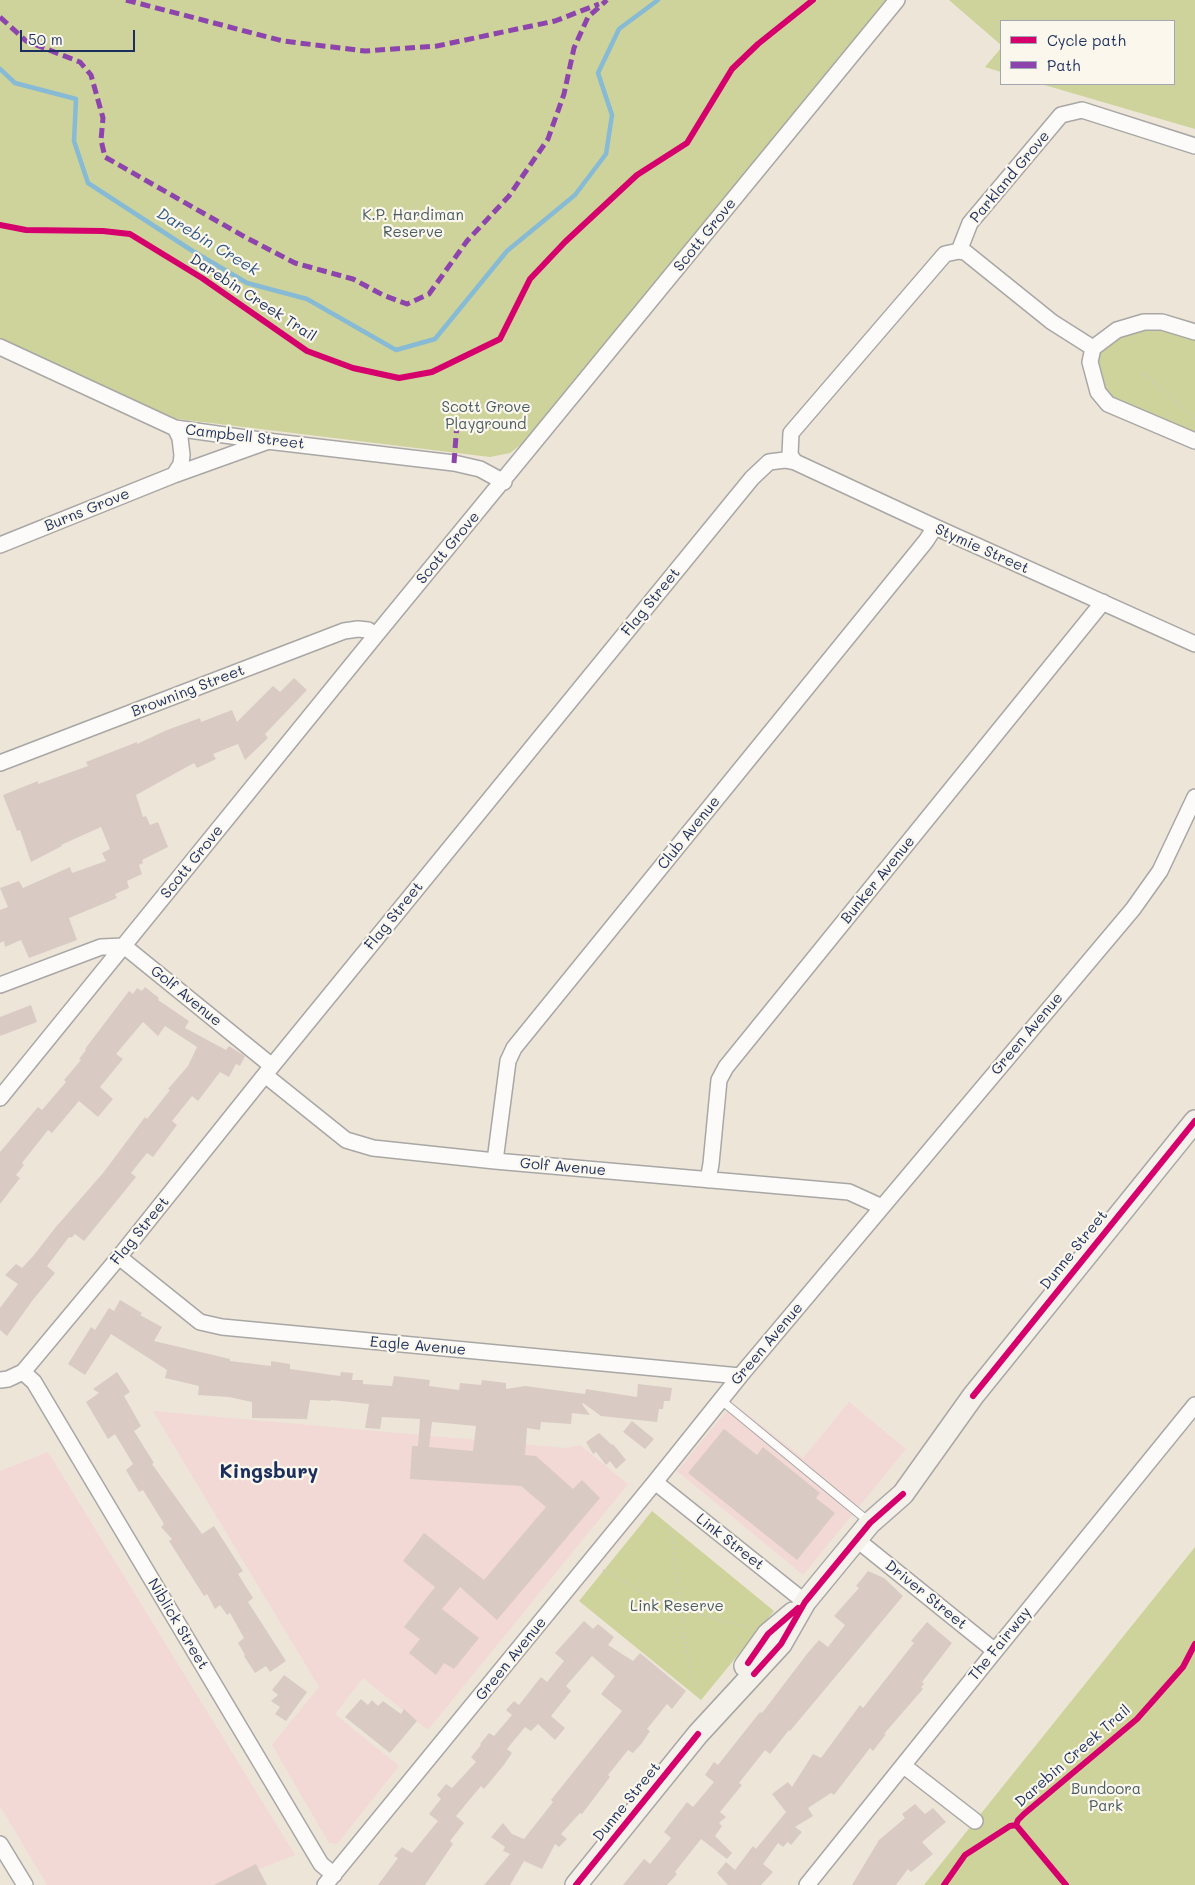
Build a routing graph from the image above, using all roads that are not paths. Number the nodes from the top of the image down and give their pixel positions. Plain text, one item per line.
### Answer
1 (897, 0) edge
2 (1195, 146) edge
3 (959, 251) junction
4 (1195, 332) edge
5 (0, 347) edge
6 (1093, 348) junction
7 (174, 428) junction
8 (1195, 440) edge
9 (267, 441) junction
10 (769, 462) joint
11 (795, 462) junction
12 (174, 475) junction
13 (504, 482) junction
14 (935, 527) junction
15 (0, 545) edge
16 (1103, 602) junction
17 (376, 635) junction
18 (1195, 644) edge
19 (0, 763) edge
20 (1195, 797) edge
21 (124, 946) junction
22 (0, 985) edge
23 (268, 1070) junction
24 (0, 1098) edge
25 (1195, 1121) edge
26 (496, 1161) junction
27 (708, 1180) junction
28 (882, 1207) junction
29 (119, 1257) junction
30 (23, 1372) junction
31 (740, 1376) junction
32 (0, 1380) edge
33 (721, 1400) junction
34 (1195, 1405) edge
35 (655, 1482) junction
36 (870, 1523) junction
37 (856, 1540) junction
38 (805, 1602) junction
39 (995, 1651) junction
40 (904, 1766) junction
41 (974, 1821) dead end
42 (0, 1844) edge
43 (330, 1880) edge
44 (25, 1885) edge
45 (576, 1885) edge
46 (807, 1885) edge

1 - 13 street, Scott Grove
2 - 3 street, Parkland Grove
3 - 6 street
3 - 11 street
4 - 6 street
5 - 7 street, Campbell Street
6 - 8 street
7 - 9 street, Campbell Street
7 - 12 street
9 - 12 street, Burns Grove
9 - 13 street, Campbell Street
10 - 11 street, Stymie Street
10 - 23 street, Flag Street
11 - 14 street, Stymie Street
12 - 15 street, Burns Grove
13 - 17 street, Scott Grove
14 - 16 street, Stymie Street
14 - 26 street, Club Avenue
16 - 18 street, Stymie Street
16 - 27 street, Bunker Avenue
17 - 19 street, Browning Street
17 - 21 street, Scott Grove
20 - 28 street, Green Avenue
21 - 22 street
21 - 23 street, Golf Avenue
21 - 24 street, Scott Grove
23 - 26 street, Golf Avenue
23 - 29 street, Flag Street
25 - 36 main road, Dunne Street
26 - 27 street, Golf Avenue
27 - 28 street, Golf Avenue
28 - 31 street, Green Avenue
29 - 30 street, Flag Street
29 - 31 street, Eagle Avenue
30 - 32 street
30 - 43 street, Niblick Street
31 - 33 street, Green Avenue
33 - 35 street, Green Avenue
33 - 36 lane
34 - 39 street, The Fairway
35 - 38 street, Link Street
35 - 43 street, Green Avenue
36 - 37 main road, Dunne Street
37 - 38 main road, Dunne Street
37 - 39 street, Driver Street
38 - 45 main road, Dunne Street
39 - 40 street, The Fairway
40 - 41 street
40 - 46 street, The Fairway
42 - 44 street

